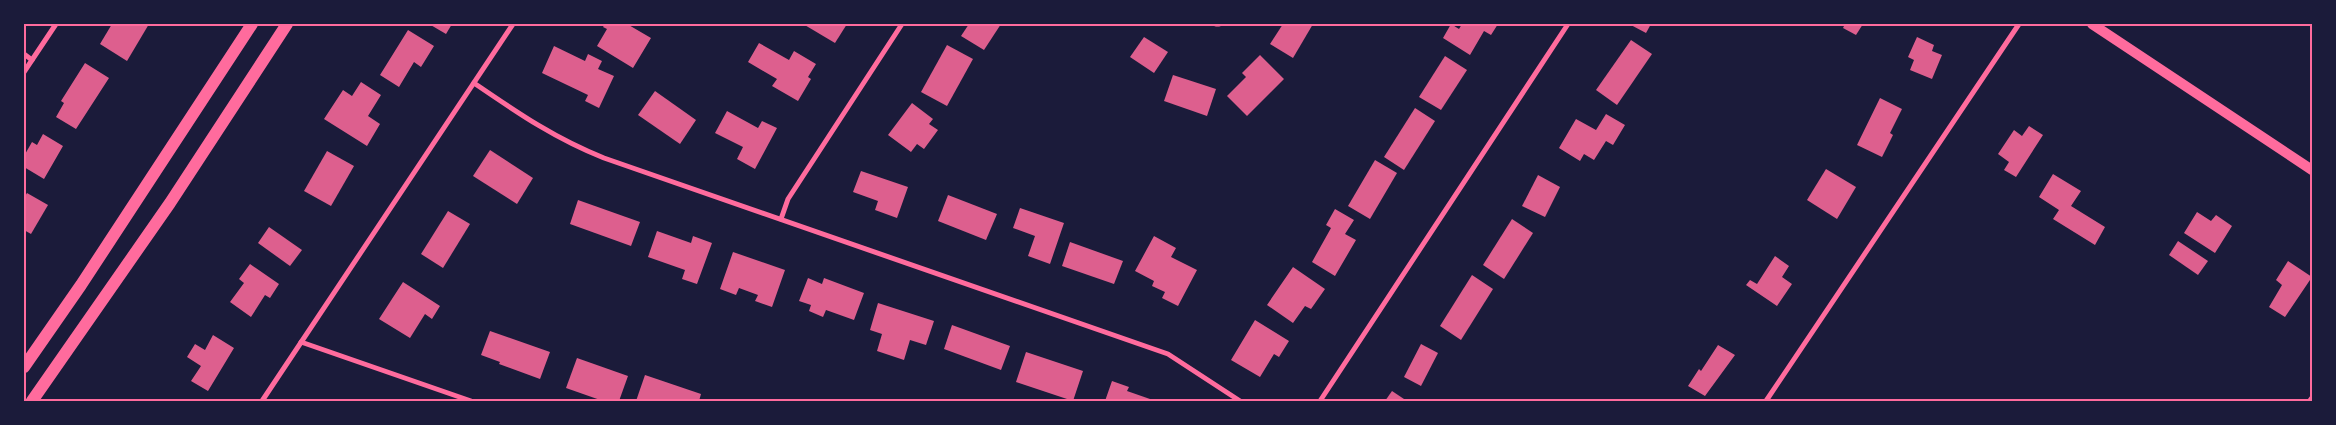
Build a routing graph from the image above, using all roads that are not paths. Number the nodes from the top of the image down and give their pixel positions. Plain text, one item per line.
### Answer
1 (56, 24) edge
2 (252, 24) edge
3 (287, 24) edge
4 (513, 24) edge
5 (902, 24) edge
6 (1568, 24) edge
7 (2019, 24) edge
8 (2092, 24) edge
9 (24, 54) edge
10 (32, 60) junction
11 (24, 72) edge
12 (474, 83) junction
13 (2312, 170) edge
14 (781, 219) junction
15 (301, 342) junction
16 (24, 367) edge
17 (2312, 397) edge
18 (32, 401) edge
19 (262, 401) edge
20 (471, 401) edge
21 (1240, 401) edge
22 (1320, 401) edge
23 (1767, 401) edge
24 (2309, 401) edge

1 - 10 street
2 - 16 main road
3 - 18 main road
4 - 12 street
5 - 14 street
6 - 22 street
7 - 23 street
8 - 13 main road
9 - 10 street
10 - 11 street
12 - 14 street
12 - 15 street
14 - 21 street
15 - 19 street
15 - 20 street
17 - 24 lane

